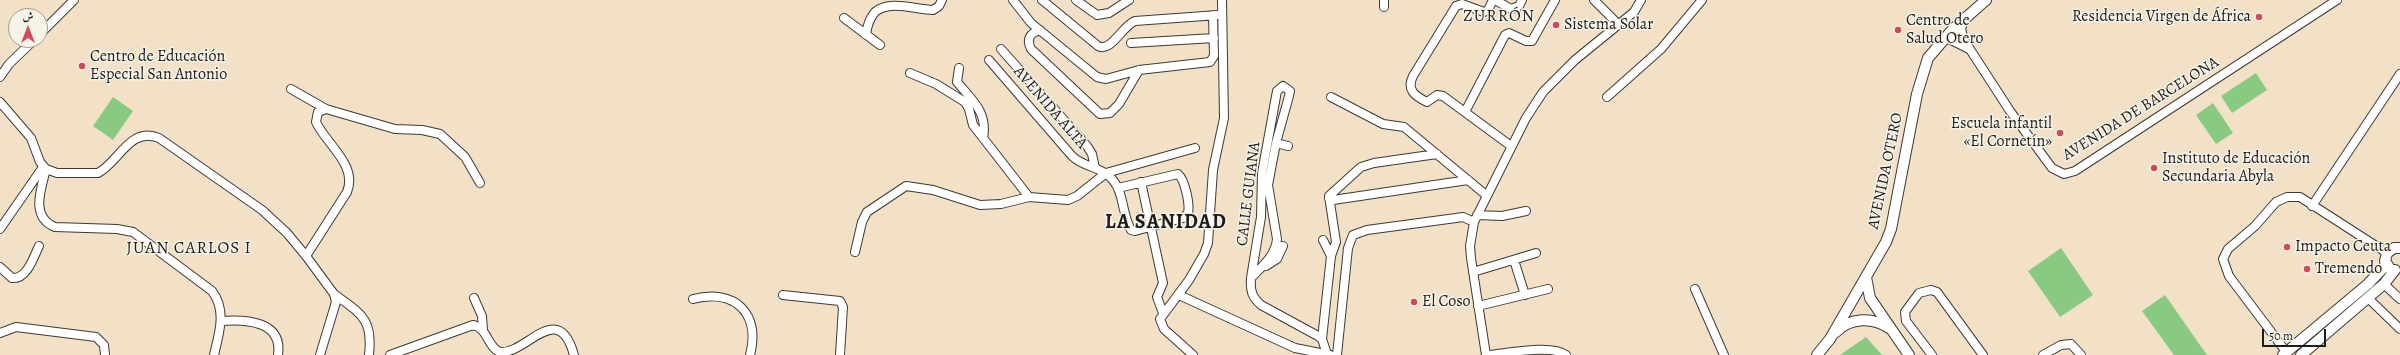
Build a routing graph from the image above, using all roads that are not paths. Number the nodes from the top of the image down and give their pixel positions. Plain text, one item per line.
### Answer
1 (74, 0) edge
2 (942, 0) edge
3 (1012, 0) edge
4 (1042, 0) edge
5 (1076, 0) edge
6 (1129, 0) edge
7 (1222, 0) edge
8 (1494, 0) edge
9 (1522, 0) edge
10 (1555, 0) edge
11 (1594, 0) edge
12 (1641, 0) edge
13 (1702, 0) edge
14 (1986, 0) edge
15 (2337, 0) edge
16 (1223, 14) junction
17 (1213, 15) junction
18 (844, 18) dead end
19 (1963, 20) junction
20 (1619, 25) junction
21 (48, 26) edge
22 (1040, 30) junction
23 (1950, 32) junction
24 (866, 35) junction
25 (1214, 38) junction
26 (1960, 41) junction
27 (1131, 43) dead end
28 (880, 45) dead end
29 (26, 48) edge
30 (1000, 49) dead end
31 (989, 60) dead end
32 (959, 68) dead end
33 (1139, 70) junction
34 (910, 73) dead end
35 (2400, 74) edge
36 (0, 77) edge
37 (291, 89) dead end
38 (1330, 97) dead end
39 (1607, 97) dead end
40 (0, 102) edge
41 (326, 109) junction
42 (1465, 112) junction
43 (983, 138) junction
44 (1276, 143) junction
45 (1288, 146) dead end
46 (1511, 146) junction
47 (1195, 148) dead end
48 (1437, 154) junction
49 (44, 168) junction
50 (1095, 168) junction
51 (1106, 173) junction
52 (1468, 180) junction
53 (1140, 182) junction
54 (480, 183) dead end
55 (1118, 188) junction
56 (1486, 195) junction
57 (1029, 198) junction
58 (1329, 198) junction
59 (2312, 206) junction
60 (1526, 211) dead end
61 (1475, 219) junction
62 (1150, 226) junction
63 (0, 229) edge
64 (1323, 240) dead end
65 (39, 246) dead end
66 (1283, 246) dead end
67 (2400, 248) edge
68 (855, 252) dead end
69 (1536, 253) dead end
70 (2387, 253) junction
71 (306, 256) junction
72 (1331, 256) junction
73 (1514, 260) junction
74 (0, 267) edge
75 (1260, 268) junction
76 (2394, 268) edge
77 (1473, 272) junction
78 (1866, 277) junction
79 (1251, 278) junction
80 (2384, 284) junction
81 (1695, 289) dead end
82 (1548, 290) dead end
83 (334, 294) junction
84 (783, 295) dead end
85 (1179, 295) junction
86 (1525, 295) junction
87 (474, 298) dead end
88 (2368, 298) junction
89 (693, 299) dead end
90 (2400, 299) edge
91 (1478, 306) junction
92 (1162, 313) junction
93 (222, 321) junction
94 (2400, 329) edge
95 (483, 330) junction
96 (1892, 330) junction
97 (0, 333) edge
98 (1322, 339) junction
99 (1830, 339) junction
100 (502, 354) edge
101 (1330, 354) edge
102 (2285, 354) edge
103 (104, 355) edge
104 (214, 355) edge
105 (278, 355) edge
106 (320, 355) edge
107 (369, 355) edge
108 (390, 355) edge
109 (574, 355) edge
110 (750, 355) edge
111 (840, 355) edge
112 (1192, 355) edge
113 (1337, 355) edge
114 (1486, 355) edge
115 (1490, 355) edge
116 (1566, 355) edge
117 (1724, 355) edge
118 (1817, 355) edge
119 (1909, 355) edge
120 (1932, 355) edge
121 (1983, 355) edge
122 (2043, 355) edge
123 (2081, 355) edge
124 (2301, 355) edge

1 - 21 street
2 - 24 street
3 - 22 street
4 - 17 street
5 - 6 street
7 - 16 street
8 - 9 street
8 - 42 street
10 - 42 street
11 - 20 street
12 - 20 street
13 - 39 street
14 - 19 main road, AVENIDA OTERO
15 - 26 street, AVENIDA DE BARCELONA
16 - 17 street
16 - 85 street
17 - 25 street
18 - 24 street
19 - 23 main road, AVENIDA OTERO
19 - 26 main road
20 - 46 street
22 - 33 street
22 - 33 street
23 - 26 street
23 - 78 main road, AVENIDA OTERO
24 - 28 street
25 - 27 street
25 - 33 street
29 - 36 street
30 - 50 street
31 - 50 street, AVENIDA ALTA
32 - 43 street
34 - 43 street
35 - 59 street
37 - 41 street
38 - 48 street
40 - 49 street
41 - 54 street
41 - 71 street
42 - 46 street
43 - 57 street
44 - 45 street
44 - 75 street, CALLE GUIANA
44 - 79 street, CALLE GUIANA
46 - 56 street
47 - 51 street
48 - 52 street
48 - 58 street
49 - 63 street
49 - 71 street
49 - 93 street
50 - 51 street, AVENIDA ALTA
51 - 55 street, AVENIDA ALTA
51 - 57 street
52 - 56 street
52 - 58 street
53 - 55 street
53 - 62 street
53 - 62 street
55 - 62 street, AVENIDA ALTA
56 - 61 street
57 - 68 street
58 - 72 street
59 - 70 street
59 - 102 street
60 - 61 street
61 - 77 street
61 - 113 street
62 - 92 street
64 - 72 street
65 - 74 street
66 - 75 street
67 - 70 main road
69 - 73 street
70 - 76 main road
71 - 83 street
72 - 98 street
73 - 77 street
73 - 86 street
75 - 79 street, CALLE GUIANA
76 - 80 main road
76 - 102 main road
77 - 91 street
78 - 96 main road
78 - 99 main road, AVENIDA OTERO
79 - 98 street, CALLE GUIANA
80 - 88 main road
80 - 90 street
81 - 117 street
82 - 86 street
83 - 106 street
83 - 107 street
84 - 111 street
85 - 92 street
85 - 101 street
86 - 91 street
87 - 95 street
88 - 94 street
88 - 124 main road
89 - 110 street
91 - 114 street
92 - 112 street
93 - 104 street
93 - 105 street
95 - 100 street
95 - 108 street
96 - 99 main road
96 - 119 main road
97 - 103 street
98 - 101 street
99 - 118 main road, AVENIDA OTERO
100 - 109 street
115 - 116 street
120 - 121 street
122 - 123 street

